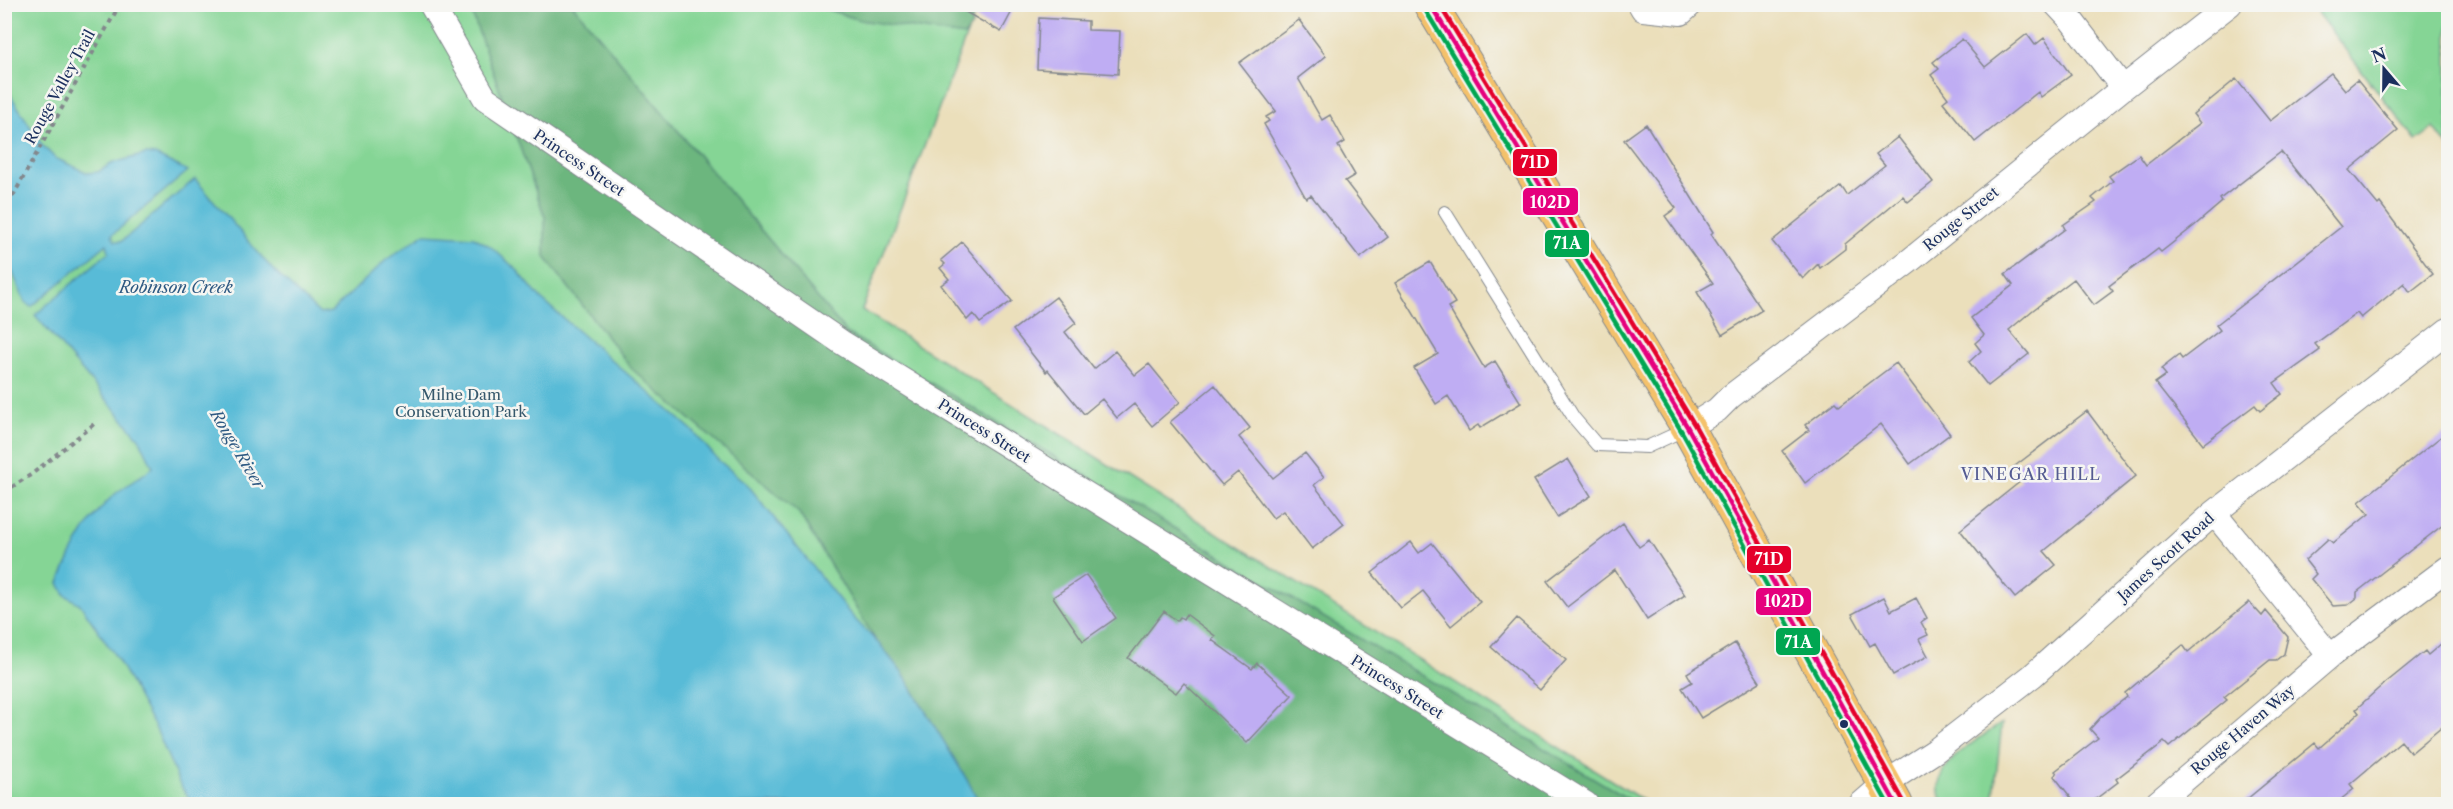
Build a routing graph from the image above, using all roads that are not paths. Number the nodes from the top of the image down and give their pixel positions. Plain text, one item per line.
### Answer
1 (431, 4) edge
2 (1430, 4) edge
3 (1640, 4) edge
4 (1691, 4) edge
5 (2056, 4) edge
6 (2230, 4) edge
7 (2123, 88) junction
8 (1445, 212) dead end
9 (2448, 330) edge
10 (1689, 428) junction
11 (2214, 513) junction
12 (2448, 568) edge
13 (2330, 656) junction
14 (1880, 798) edge
15 (1586, 804) edge
16 (2156, 804) edge

1 - 15 street, Princess Street
2 - 10 main road
3 - 4 street
5 - 7 street
6 - 7 street, Rouge Street
7 - 10 street, Rouge Street
8 - 10 lane
9 - 11 street, James Scott Road
10 - 14 main road
11 - 13 street
11 - 14 street, James Scott Road
12 - 13 street, Rouge Haven Way
13 - 16 street, Rouge Haven Way

